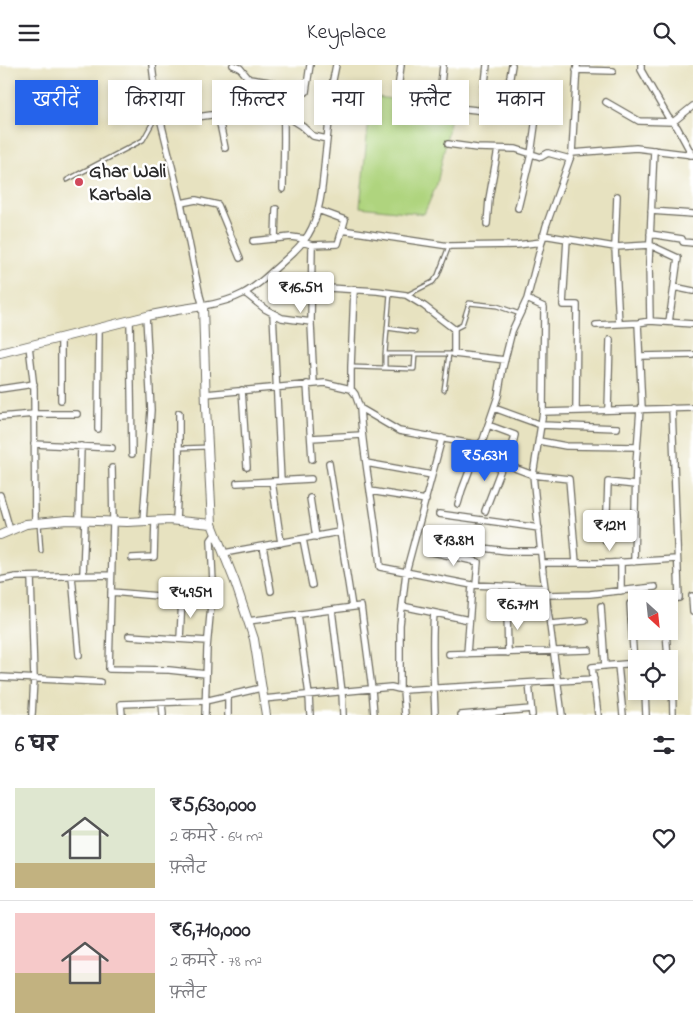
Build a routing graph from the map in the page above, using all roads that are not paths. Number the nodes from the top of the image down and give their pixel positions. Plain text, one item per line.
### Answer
1 (152, 65) edge
2 (233, 65) edge
3 (310, 65) edge
4 (336, 65) edge
5 (401, 65) edge
6 (443, 65) edge
7 (487, 65) edge
8 (512, 65) edge
9 (640, 65) edge
10 (576, 67) edge
11 (613, 71) dead end
12 (154, 80) edge
13 (256, 80) edge
14 (399, 80) edge
15 (441, 80) edge
16 (485, 80) edge
17 (510, 80) edge
18 (306, 92) dead end
19 (606, 101) dead end
20 (693, 106) edge
21 (673, 122) junction
22 (151, 125) edge
23 (161, 125) edge
24 (220, 125) edge
25 (284, 125) edge
26 (300, 125) edge
27 (535, 125) edge
28 (327, 139) junction
29 (448, 144) dead end
30 (225, 148) dead end
31 (498, 149) junction
32 (654, 150) junction
33 (531, 154) junction
34 (691, 155) edge
35 (571, 156) junction
36 (67, 180) dead end
37 (283, 189) dead end
38 (617, 196) dead end
39 (181, 203) junction
40 (518, 208) dead end
41 (276, 209) dead end
42 (318, 210) junction
43 (651, 211) junction
44 (693, 214) edge
45 (487, 224) dead end
46 (342, 230) junction
47 (650, 234) junction
48 (275, 239) junction
49 (543, 239) junction
50 (567, 239) junction
51 (304, 240) junction
52 (253, 241) dead end
53 (693, 243) edge
54 (312, 245) junction
55 (650, 245) junction
56 (449, 246) junction
57 (615, 247) junction
58 (240, 258) dead end
59 (312, 287) junction
60 (674, 287) junction
61 (354, 289) junction
62 (693, 291) edge
63 (245, 293) junction
64 (390, 293) junction
65 (406, 295) junction
66 (528, 299) junction
67 (203, 307) junction
68 (273, 313) junction
69 (520, 314) junction
70 (146, 316) junction
71 (130, 320) junction
72 (650, 321) junction
73 (311, 322) junction
74 (669, 322) junction
75 (638, 323) junction
76 (619, 324) junction
77 (693, 324) edge
78 (596, 325) dead end
79 (99, 328) junction
80 (387, 328) junction
81 (454, 329) junction
82 (415, 332) dead end
83 (61, 338) junction
84 (610, 340) dead end
85 (29, 346) junction
86 (0, 353) edge
87 (385, 354) junction
88 (415, 354) junction
89 (451, 354) junction
90 (693, 355) edge
91 (640, 356) junction
92 (505, 360) junction
93 (351, 367) junction
94 (384, 368) junction
95 (34, 384) junction
96 (310, 384) junction
97 (276, 387) junction
98 (0, 389) edge
99 (351, 389) junction
100 (242, 390) junction
101 (444, 390) dead end
102 (206, 394) junction
103 (61, 400) dead end
104 (360, 408) junction
105 (494, 408) junction
106 (672, 408) junction
107 (693, 408) edge
108 (641, 409) junction
109 (608, 410) junction
110 (576, 411) junction
111 (544, 412) junction
112 (179, 413) dead end
113 (34, 414) junction
114 (77, 414) dead end
115 (0, 417) edge
116 (488, 425) junction
117 (541, 425) junction
118 (617, 428) dead end
119 (98, 429) dead end
120 (362, 435) junction
121 (311, 438) junction
122 (442, 438) junction
123 (539, 441) junction
124 (34, 444) junction
125 (479, 445) junction
126 (82, 446) junction
127 (208, 447) junction
128 (637, 447) junction
129 (112, 448) dead end
130 (179, 448) junction
131 (132, 454) dead end
132 (312, 459) dead end
133 (328, 463) dead end
134 (366, 463) junction
135 (506, 463) junction
136 (247, 467) dead end
137 (112, 468) dead end
138 (432, 475) junction
139 (534, 475) junction
140 (311, 479) dead end
141 (272, 481) junction
142 (281, 481) junction
143 (237, 483) dead end
144 (635, 485) junction
145 (370, 491) junction
146 (0, 497) edge
147 (310, 498) dead end
148 (426, 500) junction
149 (458, 504) dead end
150 (485, 511) dead end
151 (439, 514) dead end
152 (82, 520) junction
153 (143, 521) junction
154 (155, 521) junction
155 (176, 521) junction
156 (113, 522) junction
157 (37, 523) junction
158 (212, 524) junction
159 (539, 528) junction
160 (10, 530) junction
161 (339, 532) junction
162 (216, 533) junction
163 (0, 535) edge
164 (316, 537) junction
165 (303, 539) junction
166 (434, 541) dead end
167 (606, 541) dead end
168 (281, 543) junction
169 (263, 546) junction
170 (40, 551) dead end
171 (428, 551) dead end
172 (541, 551) junction
173 (224, 553) junction
174 (132, 558) dead end
175 (677, 559) junction
176 (634, 561) junction
177 (621, 562) junction
178 (542, 563) junction
179 (576, 563) junction
180 (406, 572) junction
181 (83, 575) junction
182 (111, 575) junction
183 (72, 576) junction
184 (31, 577) junction
185 (0, 580) edge
186 (312, 585) dead end
187 (474, 585) junction
188 (654, 587) dead end
189 (271, 591) dead end
190 (546, 591) junction
191 (621, 591) junction
192 (111, 593) junction
193 (692, 596) edge
194 (678, 597) edge
195 (600, 606) dead end
196 (352, 607) junction
197 (402, 607) junction
198 (693, 608) edge
199 (332, 610) junction
200 (506, 611) dead end
201 (693, 612) edge
202 (434, 613) junction
203 (298, 614) junction
204 (470, 620) junction
205 (248, 621) junction
206 (585, 621) dead end
207 (550, 624) junction
208 (129, 636) dead end
209 (180, 639) junction
210 (207, 641) junction
211 (589, 650) dead end
212 (554, 651) junction
213 (508, 653) junction
214 (467, 654) junction
215 (79, 655) dead end
216 (449, 655) dead end
217 (628, 664) edge
218 (618, 665) junction
219 (605, 666) junction
220 (206, 674) junction
221 (0, 677) edge
222 (34, 679) junction
223 (594, 679) junction
224 (100, 682) dead end
225 (558, 682) junction
226 (529, 683) junction
227 (261, 688) junction
228 (434, 688) junction
229 (372, 689) junction
230 (402, 690) junction
231 (342, 692) junction
232 (309, 695) junction
233 (228, 696) junction
234 (263, 699) junction
235 (645, 700) edge
236 (673, 700) edge
237 (205, 701) junction
238 (162, 703) junction
239 (531, 712) edge
240 (32, 715) edge
241 (122, 715) edge
242 (163, 715) edge
243 (205, 715) edge
244 (228, 715) edge
245 (266, 715) edge
246 (310, 715) edge
247 (343, 715) edge
248 (374, 715) edge
249 (405, 715) edge
250 (436, 715) edge
251 (460, 715) edge
252 (562, 715) edge
253 (598, 715) edge
254 (624, 715) edge
255 (646, 715) edge
256 (673, 715) edge

1 - 12 street
2 - 13 street
3 - 18 street
4 - 28 street
5 - 14 street
6 - 15 street
7 - 16 street
8 - 17 street
9 - 21 street
10 - 11 street
10 - 35 street
19 - 21 street
20 - 21 street
21 - 34 street
22 - 36 lane
23 - 39 street
24 - 30 street
25 - 37 street
26 - 28 street
27 - 33 street
28 - 42 street
29 - 31 street
31 - 33 street
31 - 45 street
32 - 34 street
32 - 35 street
32 - 43 street
33 - 35 street
33 - 40 street
35 - 49 street
38 - 57 street
39 - 58 street
39 - 67 street
41 - 48 street
42 - 46 street
42 - 51 street
43 - 44 street
43 - 47 street
46 - 54 street
46 - 56 street
47 - 53 street
47 - 55 street
48 - 51 street
48 - 52 street
49 - 50 street
49 - 56 street
49 - 66 street
50 - 57 street
50 - 110 street
51 - 54 street
51 - 63 street
54 - 59 street
55 - 57 street
55 - 60 street
55 - 72 street
56 - 65 lane
57 - 76 street
59 - 61 street
59 - 73 street
60 - 62 street
60 - 74 street
61 - 64 street
61 - 93 street
63 - 67 street
63 - 68 street
64 - 65 street
64 - 80 lane
65 - 81 street
66 - 69 street
66 - 111 street
67 - 70 street
67 - 102 street
68 - 73 street
68 - 97 street
69 - 81 lane
69 - 92 street
70 - 71 street
70 - 153 street
71 - 79 street
71 - 131 street
72 - 74 street
72 - 75 street
73 - 96 street
74 - 77 street
75 - 76 street
75 - 91 street
76 - 78 street
79 - 83 street
79 - 119 street
80 - 82 lane
80 - 87 lane
81 - 89 street
83 - 85 street
83 - 103 street
84 - 109 street
85 - 86 street
85 - 95 street
87 - 88 lane
87 - 94 lane
88 - 89 lane
88 - 94 lane
89 - 92 street
89 - 101 lane
90 - 91 street
91 - 108 street
92 - 105 street
93 - 94 lane
93 - 99 street
95 - 98 street
95 - 113 street
96 - 97 street
96 - 99 street
96 - 121 street
97 - 100 street
97 - 142 street
99 - 104 street
100 - 102 street
100 - 136 street
102 - 127 street
104 - 120 street
104 - 122 street
105 - 116 street
105 - 117 street
106 - 107 street
106 - 108 street
106 - 175 street
108 - 109 street
108 - 128 street
109 - 110 street
110 - 111 street
111 - 117 street
112 - 130 street
113 - 114 street
113 - 115 street
113 - 124 street
116 - 125 street
116 - 135 street
117 - 118 street
117 - 123 street
120 - 121 street
120 - 134 street
121 - 132 street
122 - 125 street
122 - 138 street
123 - 128 street
123 - 139 street
124 - 126 street
124 - 157 street
125 - 135 street
125 - 149 street
126 - 129 street
126 - 152 street
127 - 130 lane
127 - 158 street
128 - 144 street
130 - 155 street
133 - 161 street
134 - 138 street
134 - 145 street
135 - 139 street
135 - 150 street
137 - 156 street
138 - 148 street
139 - 159 street
139 - 179 street
140 - 142 street
141 - 142 street
141 - 143 street
141 - 168 street
144 - 167 street
144 - 176 street
145 - 148 street
145 - 180 street
146 - 160 street
147 - 164 street
148 - 180 street
151 - 159 street
152 - 156 street
152 - 157 street
152 - 181 street
153 - 154 street
153 - 156 street
154 - 155 street
154 - 174 street
155 - 158 street
156 - 182 street
157 - 160 street
157 - 170 lane
158 - 162 street
159 - 172 street
160 - 163 street
161 - 164 street
161 - 196 street
162 - 173 street
162 - 210 street
164 - 165 street
165 - 168 street
165 - 186 street
166 - 172 street
168 - 169 street
169 - 173 street
169 - 189 street
171 - 187 street
172 - 178 street
173 - 205 street
175 - 176 street
175 - 194 street
176 - 177 street
177 - 179 street
177 - 191 street
178 - 179 street
178 - 190 street
180 - 187 street
180 - 197 street
181 - 182 street
181 - 183 street
182 - 192 street
183 - 184 street
183 - 215 street
184 - 185 street
184 - 222 street
187 - 190 street
187 - 204 street
188 - 191 street
190 - 191 street
190 - 207 street
192 - 209 street
192 - 220 street
193 - 198 street
195 - 219 street
196 - 199 street
196 - 229 street
197 - 202 street
197 - 230 street
198 - 201 street
199 - 203 street
199 - 231 street
200 - 213 street
202 - 204 street
202 - 228 street
203 - 205 street
203 - 232 street
204 - 214 street
205 - 227 street
206 - 207 street
207 - 212 street
208 - 209 street
209 - 210 street
210 - 220 street
211 - 212 street
212 - 213 street
212 - 225 street
213 - 214 street
214 - 216 street
217 - 218 street
218 - 219 street
218 - 254 street
219 - 223 street
220 - 237 street
221 - 222 street
222 - 224 street
222 - 240 street
223 - 225 street
223 - 253 street
225 - 226 street
225 - 252 street
226 - 228 street
226 - 239 street
227 - 233 street
227 - 234 street
228 - 230 street
228 - 250 street
229 - 230 street
229 - 231 street
229 - 248 street
230 - 249 street
231 - 232 street
231 - 247 street
232 - 234 street
232 - 246 street
233 - 237 street
233 - 244 street
234 - 245 street
235 - 255 street
236 - 256 street
237 - 238 street
237 - 243 street
238 - 241 street
238 - 242 street
239 - 251 street

